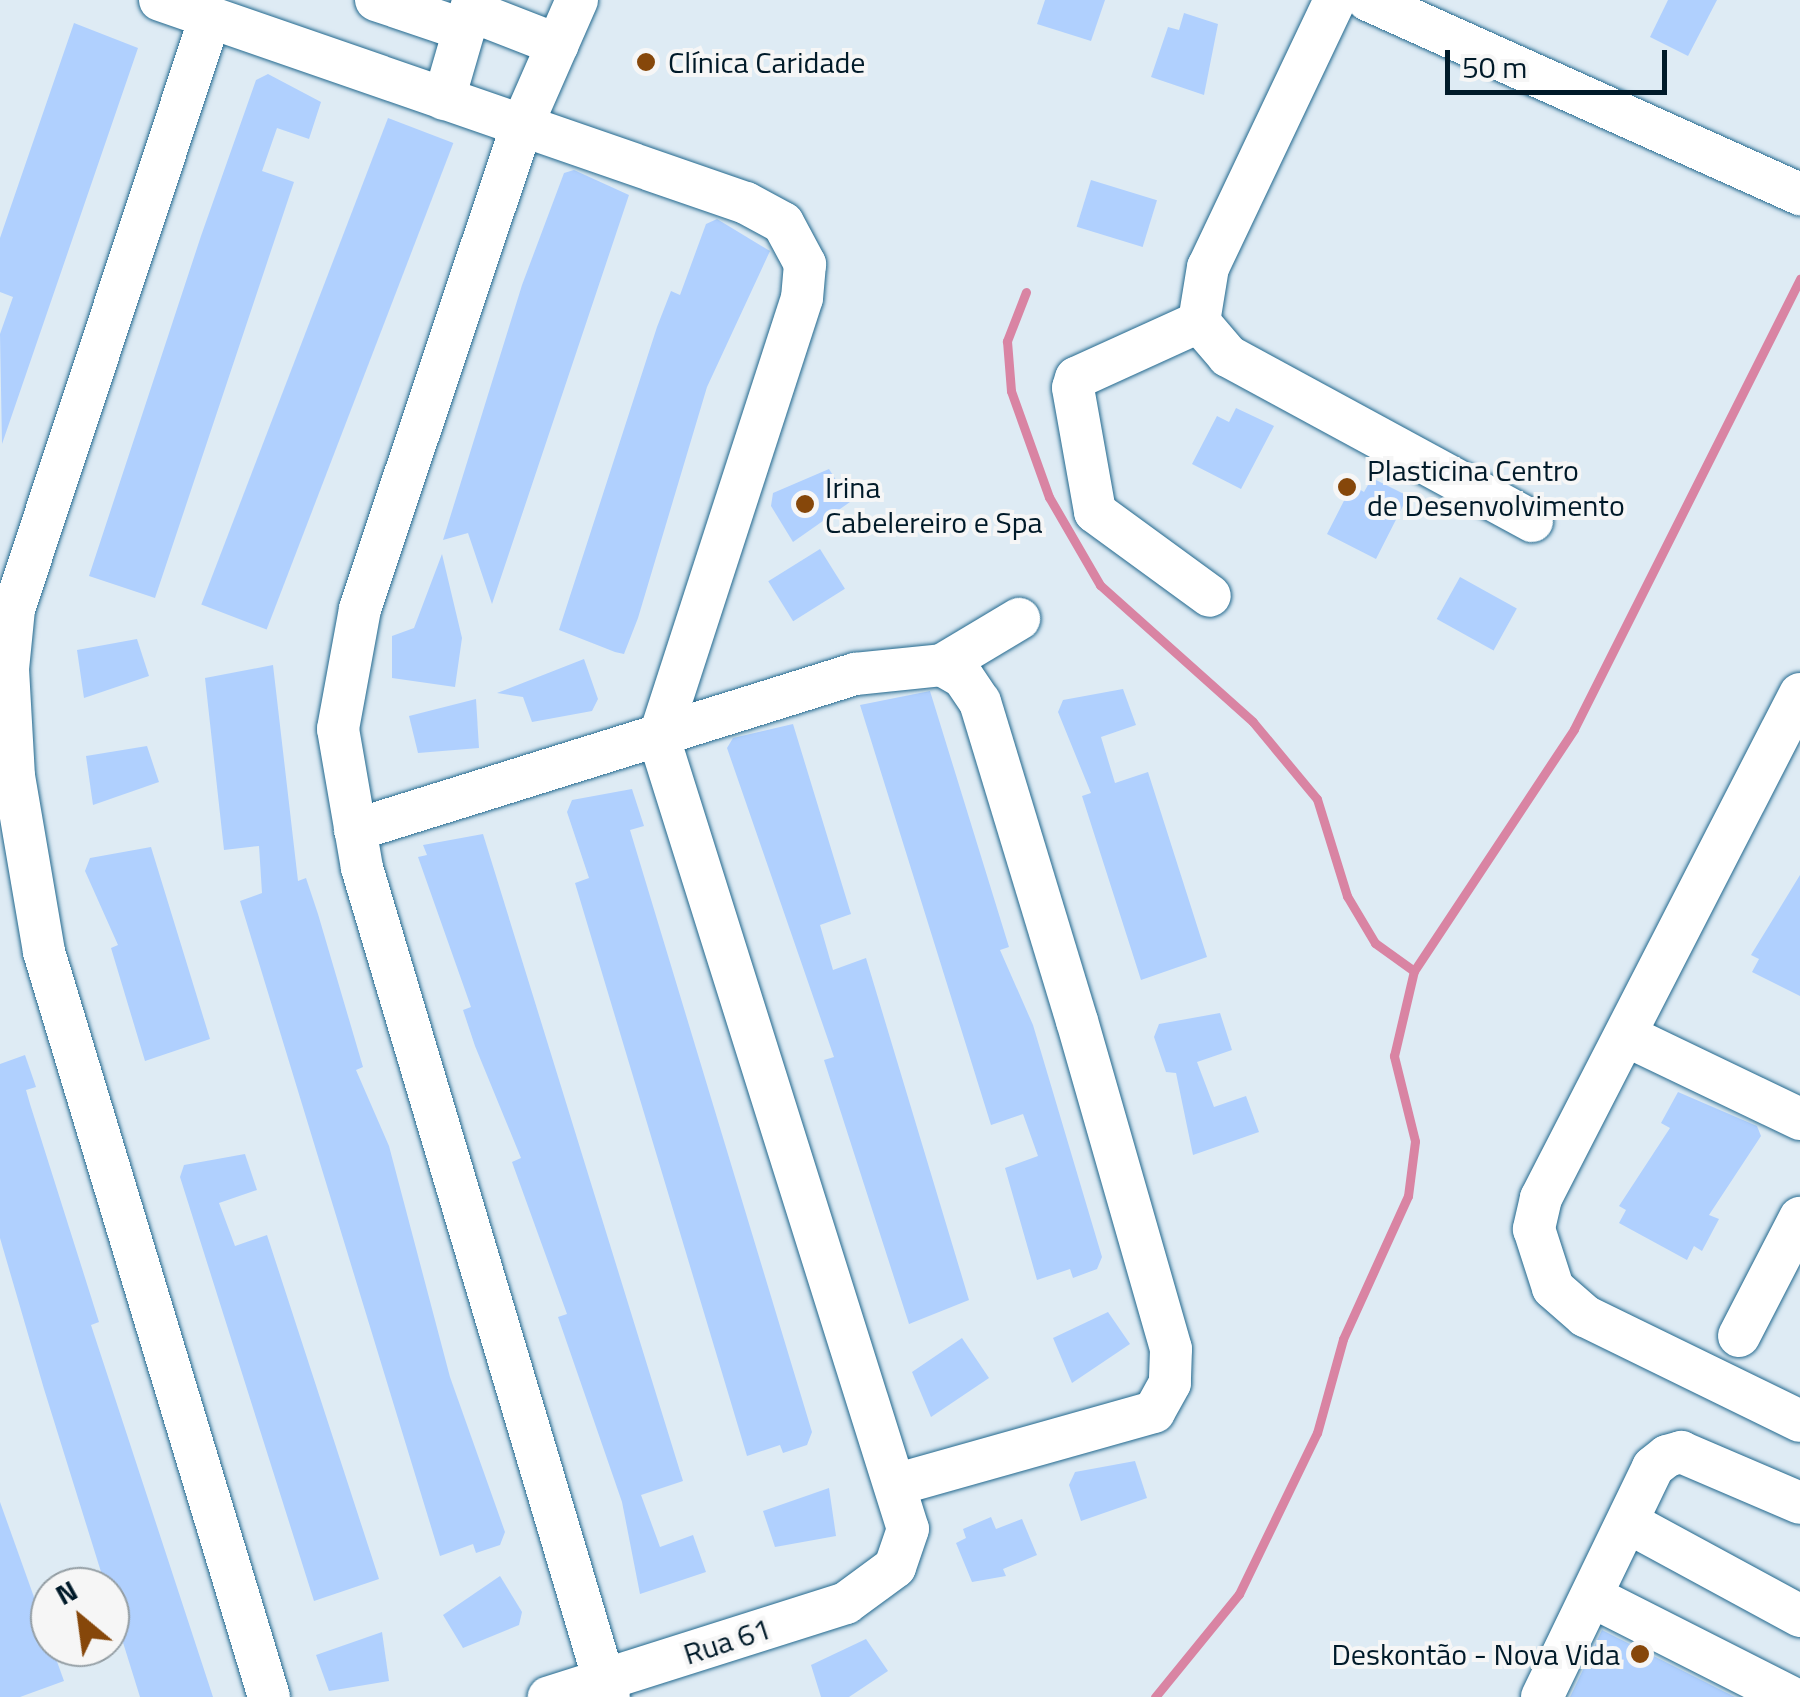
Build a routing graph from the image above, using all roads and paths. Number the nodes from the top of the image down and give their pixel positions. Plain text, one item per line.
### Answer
1 (160, 0) edge
2 (376, 0) edge
3 (577, 0) edge
4 (1335, 0) edge
5 (1368, 0) edge
6 (470, 14) edge
7 (210, 18) junction
8 (558, 45) junction
9 (444, 99) junction
10 (522, 126) junction
11 (1678, 143) junction
12 (1800, 194) edge
13 (1800, 217) edge
14 (1199, 322) junction
15 (1532, 521) dead end
16 (1210, 596) dead end
17 (1019, 620) dead end
18 (942, 665) junction
19 (1800, 694) edge
20 (659, 738) junction
21 (356, 830) junction
22 (1629, 1037) junction
23 (1800, 1119) edge
24 (1800, 1218) edge
25 (1738, 1336) dead end
26 (1800, 1421) edge
27 (898, 1484) junction
28 (1800, 1503) edge
29 (1629, 1522) junction
30 (1595, 1598) junction
31 (1800, 1616) edge
32 (606, 1689) edge
33 (269, 1697) edge
34 (549, 1697) edge
35 (1542, 1697) edge
36 (1790, 1697) edge

1 - 7 street
2 - 6 street
3 - 8 street
4 - 14 street
5 - 11 street
6 - 8 street
6 - 9 street
7 - 9 street
7 - 33 street
8 - 10 street
9 - 10 street
10 - 20 street
10 - 21 street
11 - 12 street
11 - 13 street
14 - 15 street
14 - 16 street
17 - 18 street
18 - 20 street
18 - 27 street
19 - 22 street
20 - 21 street
20 - 27 street
21 - 32 street
22 - 23 street
22 - 26 street
24 - 25 street
27 - 32 street, Rua 61
28 - 29 street
29 - 30 street
29 - 31 street
30 - 35 street
30 - 36 street
32 - 34 street, Rua 61

